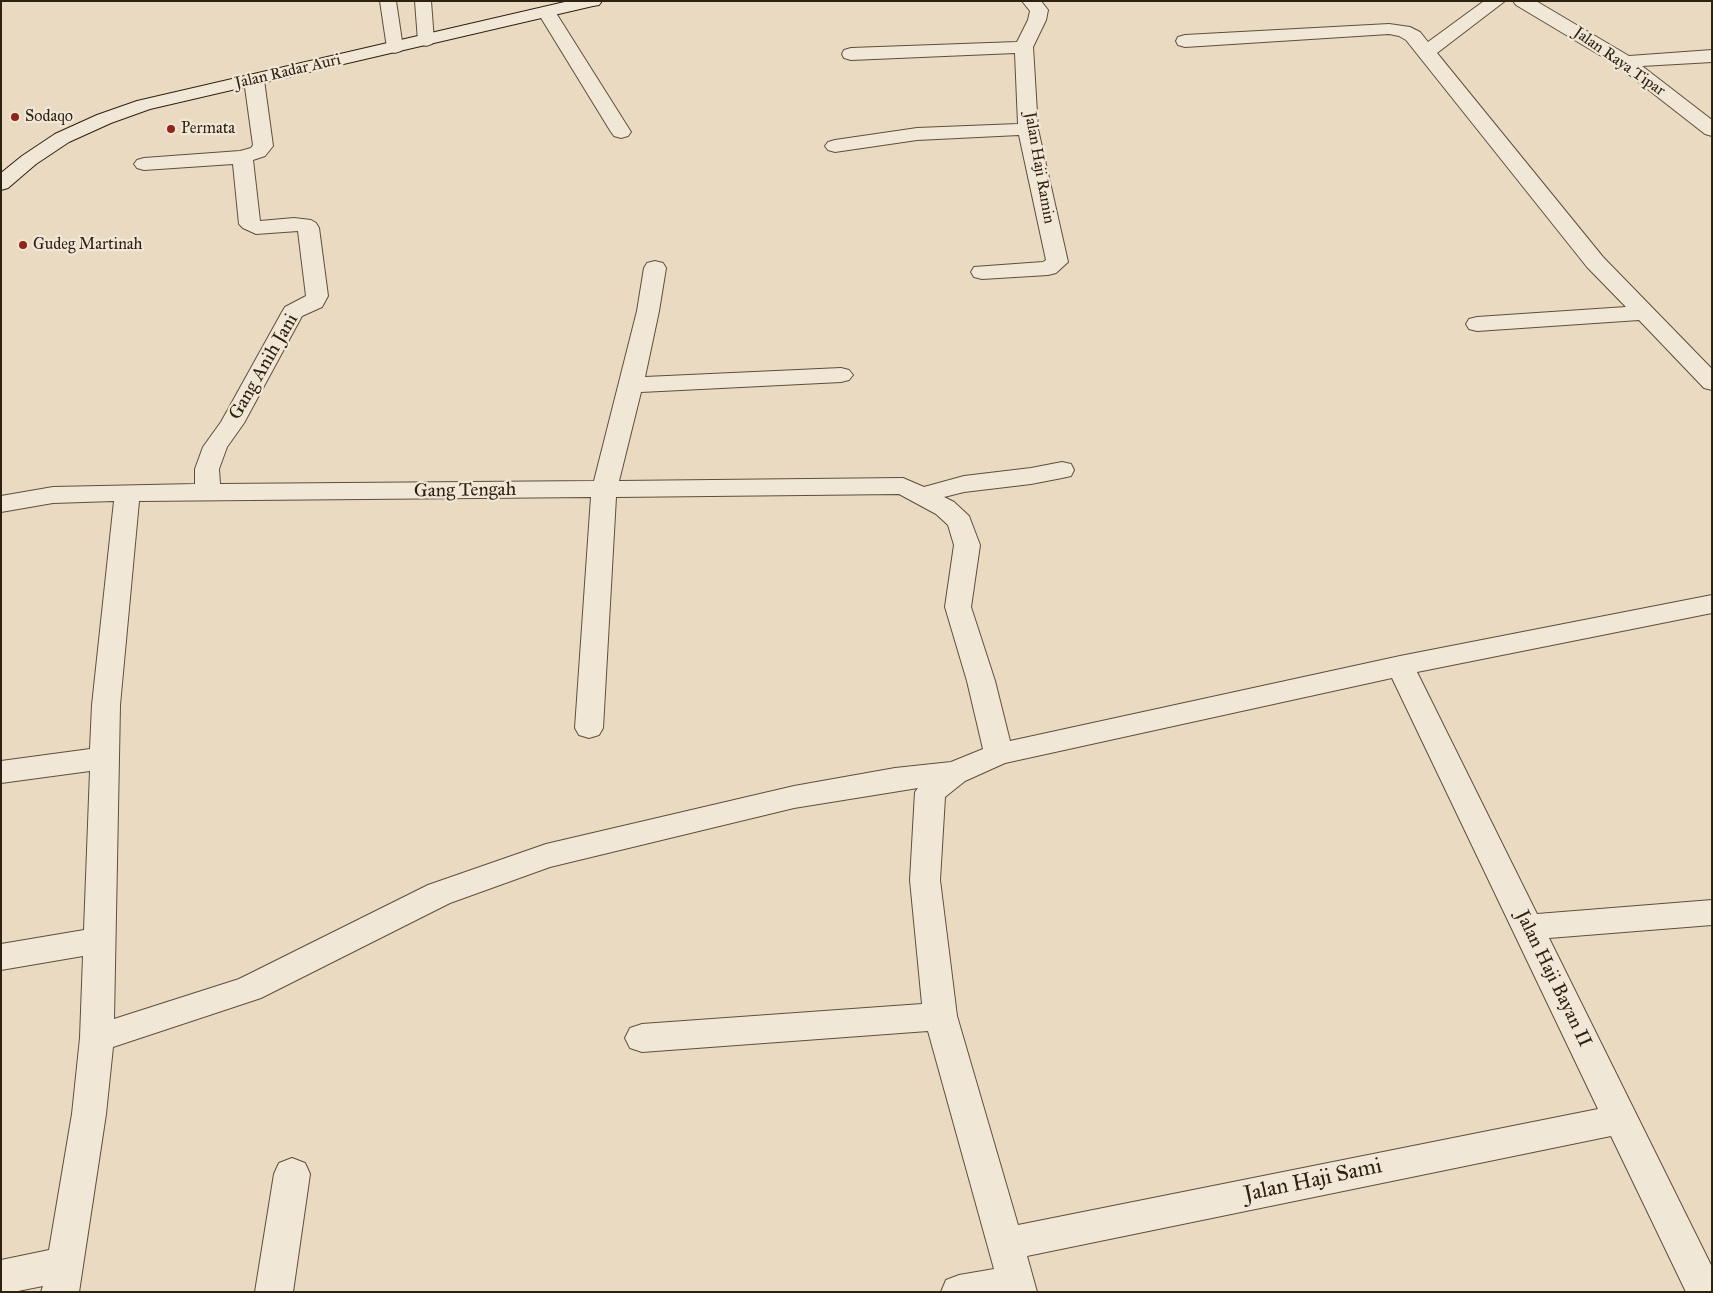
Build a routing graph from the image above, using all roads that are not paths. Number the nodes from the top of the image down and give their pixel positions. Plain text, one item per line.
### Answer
1 (388, 1) edge
2 (423, 1) edge
3 (594, 1) edge
4 (1031, 1) edge
5 (1496, 1) edge
6 (1522, 1) edge
7 (547, 13) junction
8 (426, 41) junction
9 (1185, 41) dead end
10 (1024, 47) junction
11 (395, 48) junction
12 (1426, 52) junction
13 (851, 54) dead end
14 (1712, 56) edge
15 (1712, 64) edge
16 (1630, 66) junction
17 (254, 80) junction
18 (1028, 129) junction
19 (1712, 130) edge
20 (621, 132) dead end
21 (836, 146) dead end
22 (242, 157) junction
23 (144, 164) dead end
24 (1, 184) edge
25 (655, 268) dead end
26 (982, 272) dead end
27 (1644, 313) junction
28 (1477, 324) dead end
29 (842, 375) dead end
30 (1712, 383) edge
31 (631, 385) junction
32 (1062, 470) dead end
33 (604, 489) junction
34 (127, 493) junction
35 (208, 493) junction
36 (926, 498) junction
37 (1, 504) edge
38 (1712, 604) edge
39 (1400, 666) junction
40 (589, 728) dead end
41 (999, 754) junction
42 (105, 758) junction
43 (1, 772) edge
44 (954, 773) junction
45 (1712, 912) edge
46 (1528, 927) junction
47 (100, 940) junction
48 (1, 957) edge
49 (940, 1016) junction
50 (97, 1038) junction
51 (642, 1038) dead end
52 (1621, 1119) junction
53 (292, 1174) dead end
54 (1006, 1244) junction
55 (1, 1277) edge
56 (62, 1278) edge
57 (1018, 1287) edge
58 (274, 1292) edge
59 (960, 1292) edge
60 (1706, 1292) edge

1 - 11 lane
2 - 8 lane
3 - 7 street, Jalan Radar Auri
4 - 10 street, Jalan Haji Ramin
5 - 12 street
6 - 16 street, Jalan Raya Tipar
7 - 8 street, Jalan Radar Auri
7 - 20 street
8 - 11 street, Jalan Radar Auri
9 - 12 street
10 - 13 street
10 - 18 street, Jalan Haji Ramin
11 - 17 street, Jalan Radar Auri
12 - 27 street
14 - 16 street
15 - 16 street
16 - 19 street, Jalan Raya Tipar
17 - 22 street
17 - 24 street, Jalan Radar Auri
18 - 21 street
18 - 26 street, Jalan Haji Ramin
22 - 23 street
22 - 35 street, Gang Anih Jani
25 - 31 street
27 - 28 street
27 - 30 street
29 - 31 street
31 - 33 street
32 - 36 street
33 - 35 street, Gang Tengah
33 - 36 street, Gang Tengah
33 - 40 street
34 - 35 street, Gang Tengah
34 - 37 street, Gang Tengah
34 - 42 street
36 - 41 street, Gang Tengah
38 - 39 street
39 - 41 street
39 - 46 street, Jalan Haji Bayan II
41 - 44 street
42 - 43 street
42 - 47 street
44 - 49 street
44 - 50 street
45 - 46 street
46 - 52 street, Jalan Haji Bayan II
47 - 48 street
47 - 50 street
49 - 51 street
49 - 54 street
50 - 56 street
52 - 54 street, Jalan Haji Sami
52 - 60 street, Jalan Haji Bayan II
53 - 58 street
54 - 57 street
55 - 56 street
57 - 59 street

